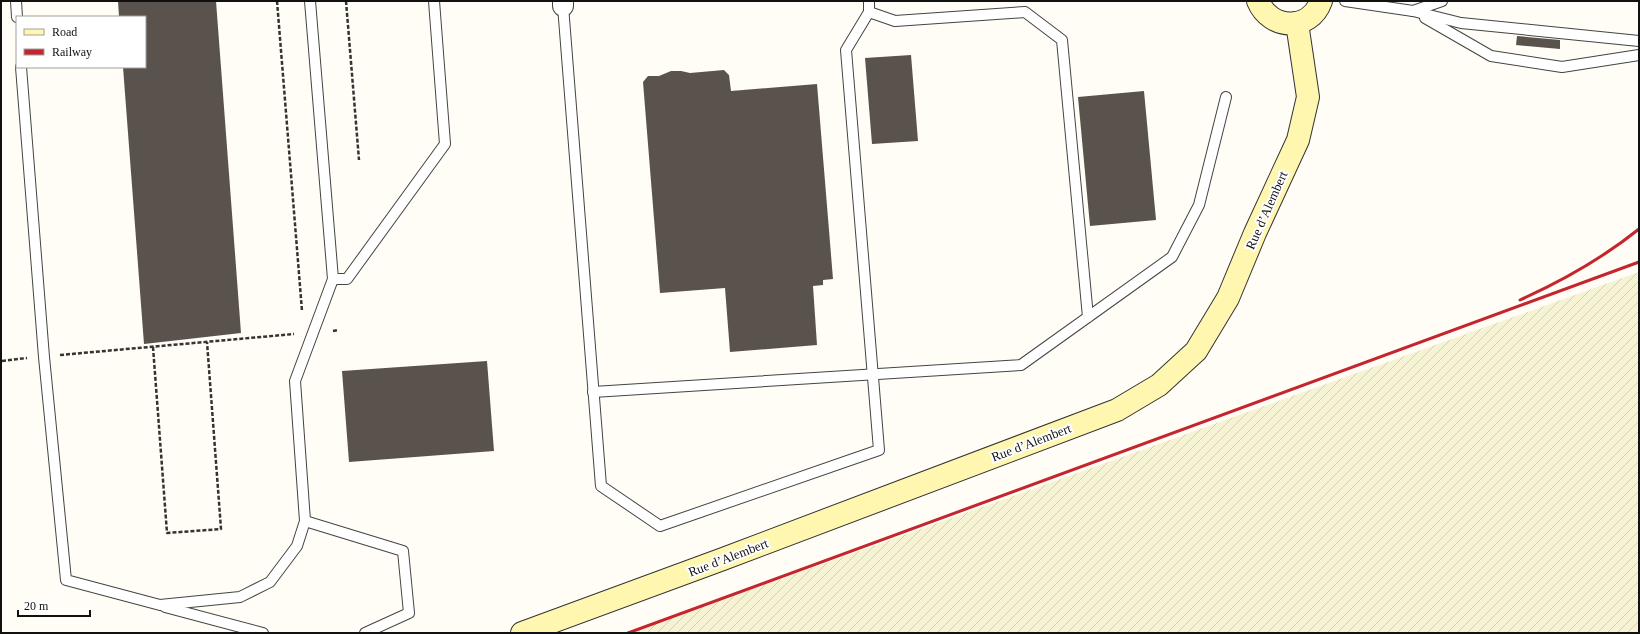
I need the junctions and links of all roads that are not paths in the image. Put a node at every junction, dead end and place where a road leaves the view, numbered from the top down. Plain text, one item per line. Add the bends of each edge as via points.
1 (16, 1) edge
2 (310, 1) edge
3 (434, 1) edge
4 (869, 1) edge
5 (1258, 1) edge
6 (1321, 1) edge
7 (1344, 1) edge
8 (1442, 1) edge
9 (563, 4) edge
10 (1413, 11) junction
11 (869, 12) junction
12 (17, 16) edge
13 (1297, 23) junction
14 (1639, 41) edge
15 (1639, 55) edge
16 (21, 68) edge
17 (1226, 96) dead end
18 (333, 279) junction
19 (1088, 317) junction
20 (873, 375) junction
21 (594, 392) junction
22 (305, 522) junction
23 (160, 605) junction
24 (263, 633) edge
25 (365, 633) edge
26 (522, 633) edge

1 - 12 lane
2 - 18 lane
3 - 18 lane via 445,144 347,279
4 - 11 lane
5 - 13 street via 1260,8 1276,21
6 - 13 street via 1315,12
7 - 10 lane
8 - 10 lane
9 - 21 lane
10 - 14 lane via 1461,23
10 - 15 lane via 1491,56 1562,66
11 - 19 lane via 895,22 1025,12 1062,40
11 - 20 lane via 846,50
13 - 26 street, Rue d’Alembert via 1308,97 1298,140 1228,298 1196,350 1159,385 1117,410
16 - 23 lane via 44,357 66,580
17 - 19 lane via 1199,205 1172,257
18 - 22 lane via 308,333 295,381
19 - 20 lane via 1021,365
20 - 21 lane
20 - 21 lane via 879,450 660,526 601,486
22 - 23 lane via 297,546 270,582 240,597
22 - 25 lane via 402,551 409,613
23 - 24 lane

